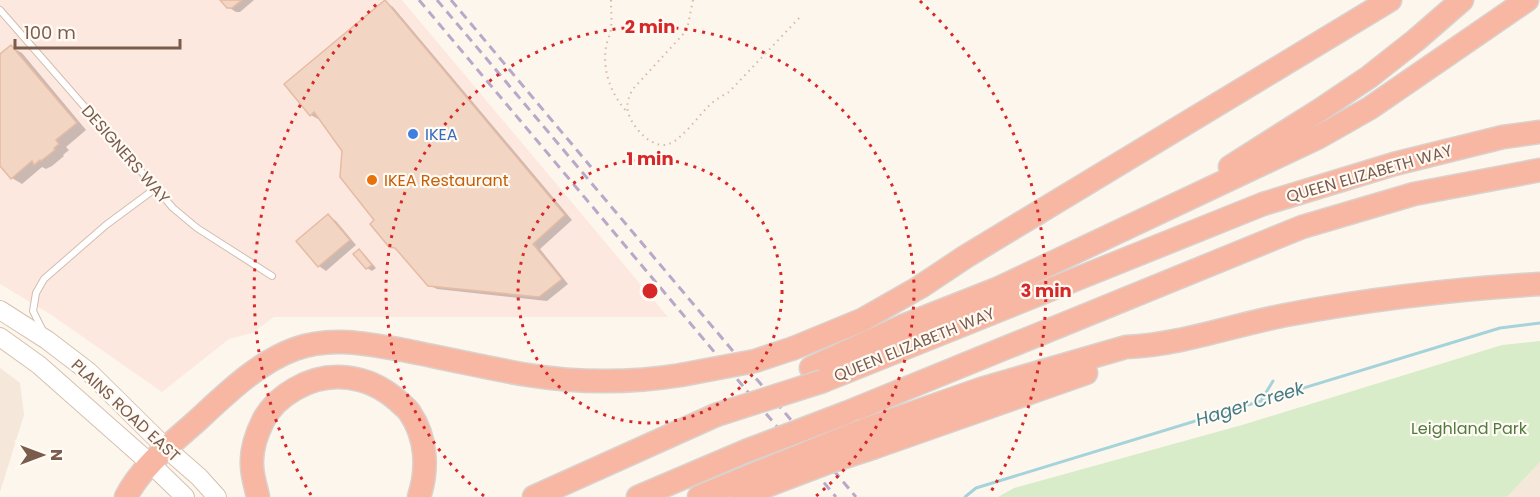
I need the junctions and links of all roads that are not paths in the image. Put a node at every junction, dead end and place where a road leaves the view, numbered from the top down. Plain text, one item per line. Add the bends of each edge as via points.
1 (1371, 0) edge
2 (1390, 0) edge
3 (1462, 0) edge
4 (1527, 0) edge
5 (0, 10) edge
6 (1329, 35) junction
7 (1540, 132) edge
8 (1540, 170) edge
9 (1217, 184) junction
10 (156, 188) junction
11 (272, 276) dead end
12 (1540, 284) edge
13 (0, 310) edge
14 (0, 337) edge
15 (47, 340) junction
16 (817, 374) junction
17 (869, 438) junction
18 (159, 456) junction
19 (773, 487) edge
20 (126, 497) edge
21 (185, 497) edge
22 (217, 497) edge
23 (258, 497) edge
24 (419, 497) edge
25 (534, 497) edge
26 (638, 497) edge
27 (699, 497) edge
28 (741, 497) edge

1 - 6 highway
2 - 6 highway
3 - 9 highway via 1368,77 1232,165
4 - 9 highway via 1370,108 1267,163
5 - 10 lane, DESIGNERS WAY
6 - 18 highway, bridge via 920,287 862,320 794,348 719,369 657,379 609,381 562,379 363,343 320,342 294,349 250,375
7 - 16 highway, QUEEN ELIZABETH WAY via 1503,137 1394,164 1263,204
8 - 26 highway, QUEEN ELIZABETH WAY, bridge via 1414,194 1302,227
9 - 16 highway via 997,289 903,326
10 - 11 lane, DESIGNERS WAY via 197,228
10 - 15 lane via 44,279 36,293 33,311
12 - 17 highway via 1433,293 1285,315 1151,346 1130,359 1020,395
13 - 15 main road, PLAINS ROAD EAST
14 - 18 main road, PLAINS ROAD EAST
15 - 18 main road, PLAINS ROAD EAST via 89,372
16 - 25 highway, QUEEN ELIZABETH WAY, bridge
17 - 19 highway, bridge
17 - 19 highway, bridge via 812,478
18 - 20 highway
18 - 21 main road, PLAINS ROAD EAST
18 - 22 main road, PLAINS ROAD EAST via 199,477
19 - 27 highway
19 - 28 highway
23 - 24 highway via 252,465 254,439 267,412 303,384 324,377 374,383 410,412 425,460

